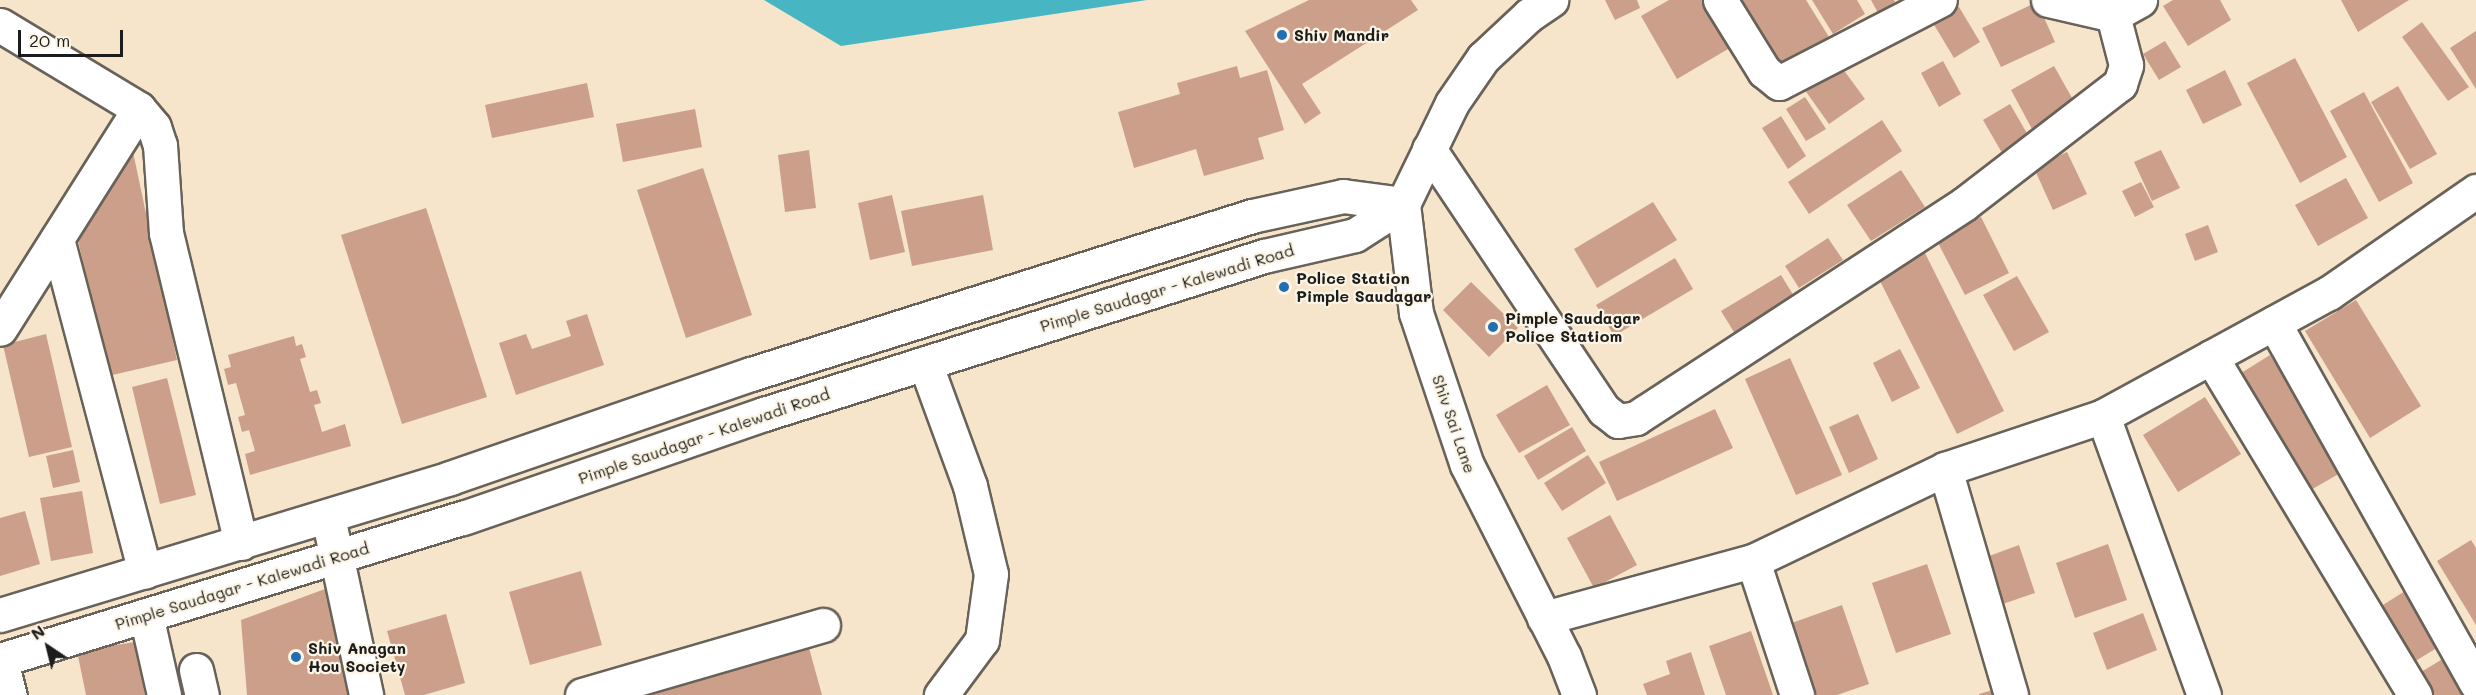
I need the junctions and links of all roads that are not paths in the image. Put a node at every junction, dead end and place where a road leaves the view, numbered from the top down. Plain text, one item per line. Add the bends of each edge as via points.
1 (1551, 0) edge
2 (1720, 0) edge
3 (1940, 0) edge
4 (2048, 0) edge
5 (2126, 8) edge
6 (0, 25) edge
7 (139, 109) junction
8 (1429, 149) junction
9 (2476, 191) edge
10 (1403, 204) junction
11 (57, 239) junction
12 (2274, 323) junction
13 (0, 329) edge
14 (2211, 357) junction
15 (925, 363) junction
16 (2103, 416) junction
17 (614, 422) junction
18 (626, 461) junction
19 (1945, 470) junction
20 (328, 517) junction
21 (241, 543) junction
22 (339, 557) junction
23 (1753, 561) junction
24 (145, 572) junction
25 (0, 615) edge
26 (146, 615) junction
27 (1544, 618) junction
28 (823, 625) dead end
29 (1, 660) edge
30 (2476, 683) edge
31 (10, 695) edge
32 (164, 695) edge
33 (366, 695) edge
34 (582, 695) edge
35 (941, 695) edge
36 (1579, 695) edge
37 (1797, 695) edge
38 (2011, 695) edge
39 (2204, 695) edge
40 (2415, 695) edge

1 - 8 street via 1483,58 1452,103
2 - 3 street via 1764,71 1779,82
4 - 5 street
5 - 8 street via 2126,65 2120,84 1964,204 1636,418 1618,421 1604,410
6 - 7 street
7 - 11 street
7 - 21 street via 154,127 160,145 166,233
8 - 10 street
9 - 12 street via 2329,293
10 - 15 street, Pimple Saudagar - Kalewadi Road via 1355,235 1264,256
10 - 17 street via 1343,196 1252,216 751,374
10 - 27 street, Shiv Sai Lane via 1416,313 1467,465
11 - 13 street
11 - 24 street
12 - 14 street
12 - 30 street
14 - 16 street
14 - 40 street
15 - 18 street, Pimple Saudagar - Kalewadi Road
15 - 35 street via 970,486 991,574 982,640
16 - 19 street
16 - 39 street
17 - 18 street
17 - 20 street
18 - 22 street, Pimple Saudagar - Kalewadi Road
19 - 23 street
19 - 38 street
20 - 21 street
20 - 22 street
21 - 24 street
22 - 26 street, Pimple Saudagar - Kalewadi Road
22 - 33 street
23 - 27 street
23 - 37 street
24 - 25 street
26 - 29 street, Pimple Saudagar - Kalewadi Road
26 - 32 street
27 - 36 street, Shiv Sai Lane
28 - 34 street
29 - 31 street

